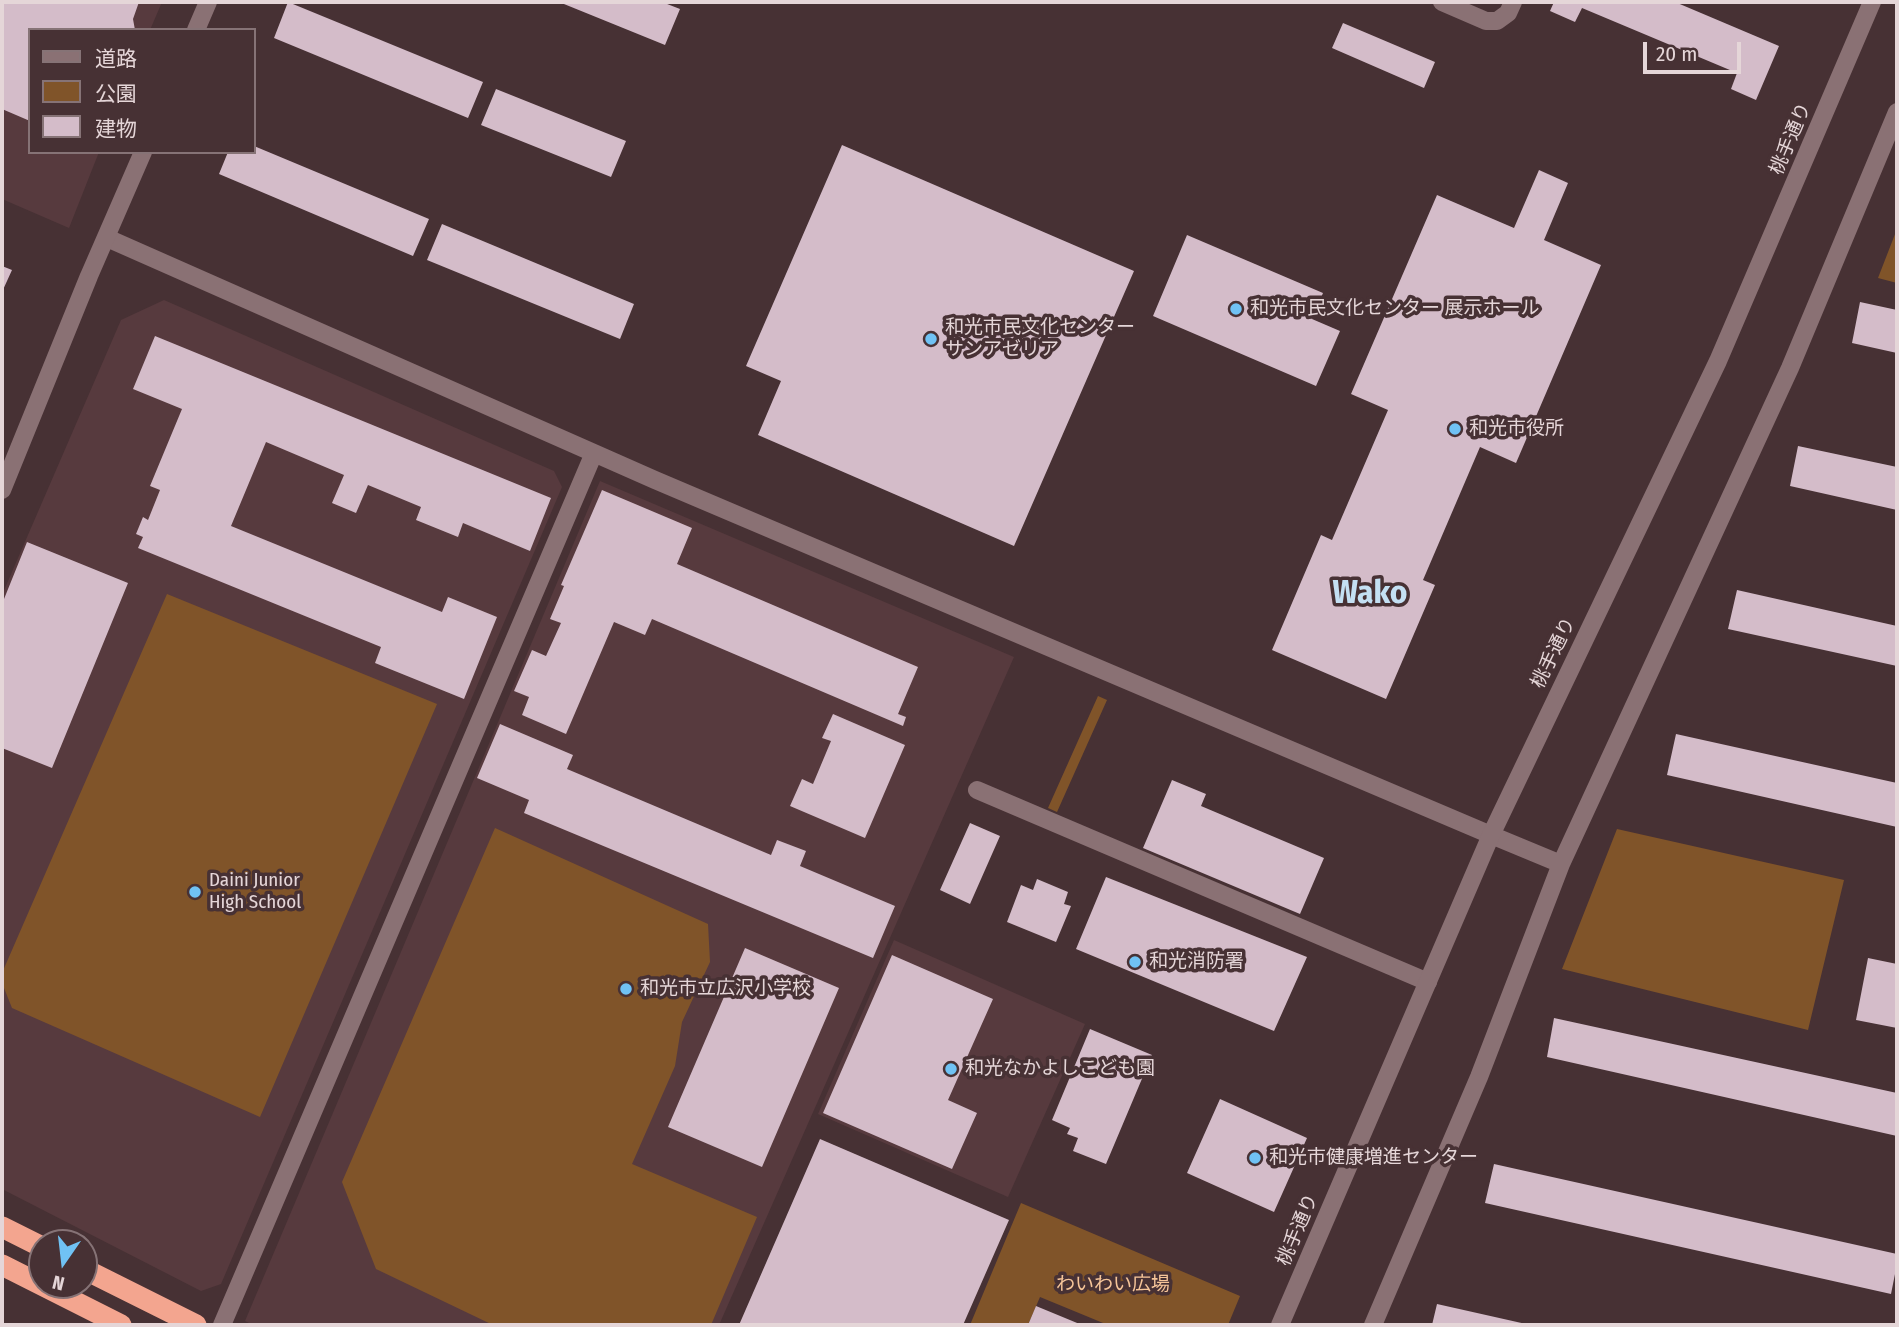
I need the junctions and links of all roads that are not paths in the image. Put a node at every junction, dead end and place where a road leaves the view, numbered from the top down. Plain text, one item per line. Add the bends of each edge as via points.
1 (208, 2) edge
2 (1442, 2) edge
3 (1513, 2) edge
4 (1872, 2) edge
5 (197, 28) edge
6 (1897, 112) edge
7 (143, 154) edge
8 (107, 238) junction
9 (594, 453) junction
10 (2, 490) edge
11 (977, 790) dead end
12 (1492, 835) junction
13 (1561, 864) junction
14 (1428, 982) junction
15 (2, 1227) edge
16 (28, 1240) edge
17 (2, 1265) edge
18 (98, 1276) edge
19 (121, 1325) edge
20 (196, 1325) edge
21 (222, 1325) edge
22 (1280, 1325) edge
23 (1373, 1325) edge

1 - 5 street
2 - 3 street via 1486,21 1497,21
4 - 12 street, 桃手通り via 1718,361
6 - 13 street via 1790,368
7 - 8 street
8 - 9 street
8 - 10 street
9 - 12 street
9 - 21 street
11 - 14 street
12 - 13 street
12 - 14 street, 桃手通り
13 - 23 street via 1479,1077
14 - 22 street, 桃手通り
15 - 16 highway
17 - 19 highway
18 - 20 highway

